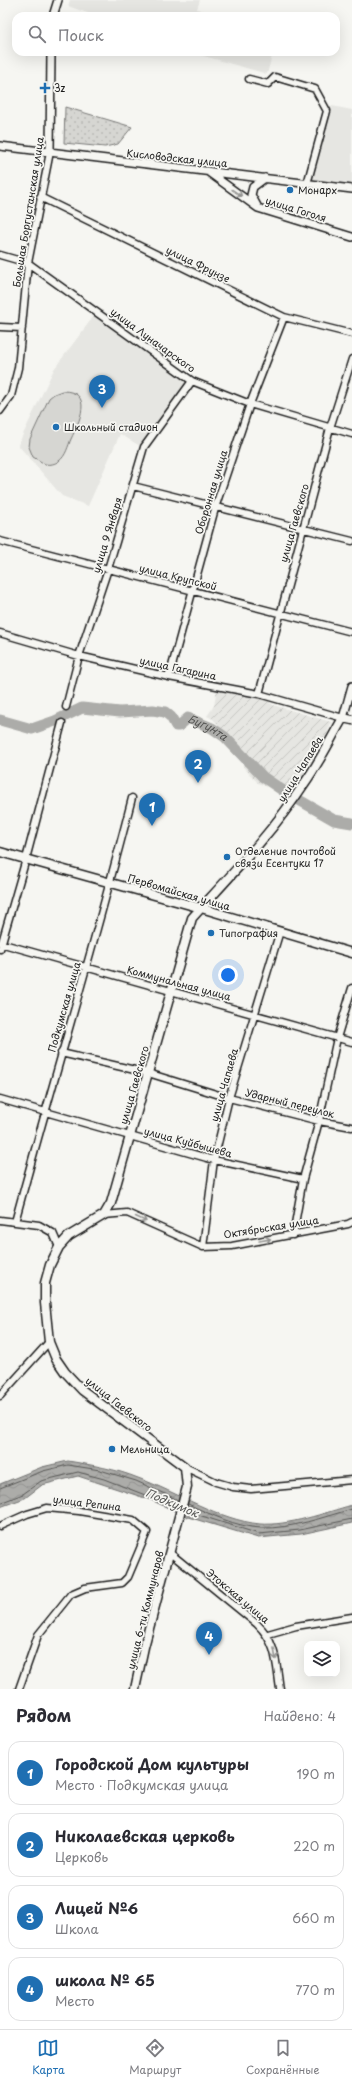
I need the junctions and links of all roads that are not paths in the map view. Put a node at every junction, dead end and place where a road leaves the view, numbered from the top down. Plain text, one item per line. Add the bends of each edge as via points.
1 (58, 0) edge
2 (54, 12) edge
3 (51, 56) edge
4 (249, 79) dead end
5 (0, 146) edge
6 (50, 152) junction
7 (205, 170) junction
8 (265, 178) junction
9 (307, 184) junction
10 (352, 189) edge
11 (40, 197) junction
12 (258, 208) junction
13 (352, 237) edge
14 (0, 255) edge
15 (28, 263) junction
16 (284, 317) junction
17 (0, 326) edge
18 (22, 328) junction
19 (352, 334) edge
20 (352, 359) edge
21 (192, 381) junction
22 (250, 404) junction
23 (0, 412) edge
24 (330, 428) junction
25 (352, 434) edge
26 (133, 486) junction
27 (216, 505) junction
28 (303, 528) junction
29 (0, 541) edge
30 (352, 541) edge
31 (108, 569) junction
32 (193, 591) junction
33 (279, 613) junction
34 (352, 632) edge
35 (0, 633) edge
36 (78, 656) junction
37 (169, 677) junction
38 (352, 686) edge
39 (259, 694) junction
40 (66, 707) dead end
41 (343, 718) junction
42 (352, 720) edge
43 (62, 723) dead end
44 (132, 798) dead end
45 (0, 852) edge
46 (26, 859) junction
47 (110, 882) junction
48 (201, 908) junction
49 (280, 931) junction
50 (0, 945) edge
51 (352, 953) edge
52 (86, 967) junction
53 (352, 988) edge
54 (170, 991) junction
55 (255, 1014) junction
56 (337, 1038) junction
57 (352, 1042) edge
58 (61, 1053) junction
59 (148, 1073) junction
60 (230, 1098) junction
61 (0, 1099) edge
62 (44, 1112) junction
63 (319, 1121) junction
64 (352, 1127) edge
65 (130, 1137) junction
66 (214, 1160) junction
67 (303, 1179) junction
68 (104, 1215) junction
69 (0, 1220) edge
70 (15, 1222) junction
71 (352, 1222) edge
72 (293, 1235) junction
73 (59, 1247) junction
74 (203, 1247) junction
75 (49, 1342) junction
76 (0, 1396) edge
77 (185, 1467) junction
78 (352, 1480) edge
79 (0, 1526) edge
80 (170, 1553) junction
81 (352, 1617) edge
82 (268, 1634) junction
83 (19, 1689) edge
84 (136, 1689) edge
85 (280, 1689) edge

1 - 2 street
3 - 6 street, Большая Боргустанская улица
4 - 9 street via 268,84 275,77 315,89 327,110
5 - 6 street, Кисловодская улица
6 - 7 street, Кисловодская улица via 161,167
6 - 11 street, Большая Боргустанская улица
7 - 8 street, Кисловодская улица
7 -> 12 street, улица Гоголя
8 - 9 street, Кисловодская улица
8 - 12 street, улица Гоголя via 253,187 251,195
9 - 10 street, Кисловодская улица
11 - 15 street, Большая Боргустанская улица
11 - 16 street, улица Фрунзе
12 - 13 street, улица Гоголя
14 - 15 street, улица Луначарского
15 - 18 street, Большая Боргустанская улица
15 - 21 street, улица Луначарского
16 - 19 street, улица Фрунзе
16 - 22 street, Оборонная улица
17 - 18 street
18 - 23 street, Большая Боргустанская улица via 18,368 11,396
20 - 24 street, улица Гаевского
21 - 22 street, улица Луначарского
21 - 26 street, улица 9 Января via 144,447
22 - 24 street, улица Луначарского
22 - 27 street, Оборонная улица
24 - 25 street, улица Луначарского
24 - 28 street, улица Гаевского
26 - 27 street
26 - 31 street, улица 9 Января
27 - 28 street
27 - 32 street, Оборонная улица
28 - 30 street
28 - 33 street, улица Гаевского
29 - 31 street, улица Крупской
31 - 32 street, улица Крупской
31 - 36 street, улица 9 Января
32 - 33 street, улица Крупской
32 - 37 street, Оборонная улица
33 - 34 street, улица Крупской
33 - 39 street, улица Гаевского
35 - 36 street, улица Гагарина
36 - 37 street, улица Гагарина
36 - 40 street, улица 9 Января
37 - 39 street, улица Гагарина
38 - 41 street, улица Чапаева
39 - 41 street, улица Гагарина
41 - 42 main road, улица Гагарина
41 - 48 main road, улица Чапаева via 305,784 287,809 223,886
43 - 46 street
44 - 47 street, Подкумская улица
45 - 46 main road, Первомайская улица
46 - 47 main road, Первомайская улица
46 - 50 street
47 - 48 main road, Первомайская улица
47 - 52 street, Подкумская улица
48 - 49 main road, Первомайская улица
48 - 54 main road, улица Гаевского via 188,926
49 - 51 main road, Первомайская улица
49 - 55 street, улица Чапаева
50 - 52 street, Коммунальная улица
52 - 54 street, Коммунальная улица
52 - 58 street, Подкумская улица
53 - 56 street
54 - 55 street, Коммунальная улица
54 - 59 main road, улица Гаевского
55 - 56 street, Коммунальная улица
55 - 60 street, улица Чапаева
56 - 57 street, Коммунальная улица
56 - 63 street
58 - 59 street, Ударный переулок
58 - 62 street, Подкумская улица
59 - 60 street, Ударный переулок
59 - 65 main road, улица Гаевского
60 - 63 street, Ударный переулок
60 - 66 street, улица Чапаева
61 - 62 street, улица Куйбышева
62 - 65 street, улица Куйбышева
62 - 70 street, Подкумская улица
63 - 64 street, Ударный переулок
63 - 67 street
65 - 66 street, улица Куйбышева
65 - 68 main road, улица Гаевского via 111,1203
66 - 67 street, улица Куйбышева
66 - 74 street, улица Чапаева
67 - 72 street
68 - 73 main road, улица Гаевского via 68,1236
68 -> 74 street, Октябрьская улица via 127,1213
69 - 70 street
70 - 73 street via 39,1225 54,1234
71 - 72 street, Октябрьская улица
74 -> 72 street, Октябрьская улица via 232,1246
73 - 75 main road, улица Гаевского via 50,1265 46,1283 46,1323
75 - 76 street
75 - 77 main road, улица Гаевского via 56,1359 82,1390
77 - 78 street, улица Гаевского via 233,1487 273,1487
77 - 80 main road, улица 6-ти Коммунаров via 187,1487
79 - 83 street, улица Репина via 47,1508 133,1520 147,1532 128,1577 122,1583 78,1591 71,1594 58,1608 38,1635
80 - 82 street, Этокская улица
80 - 84 main road, улица 6-ти Коммунаров via 144,1647
81 - 82 street via 296,1626
82 -> 85 street, Этокская улица via 274,1648

